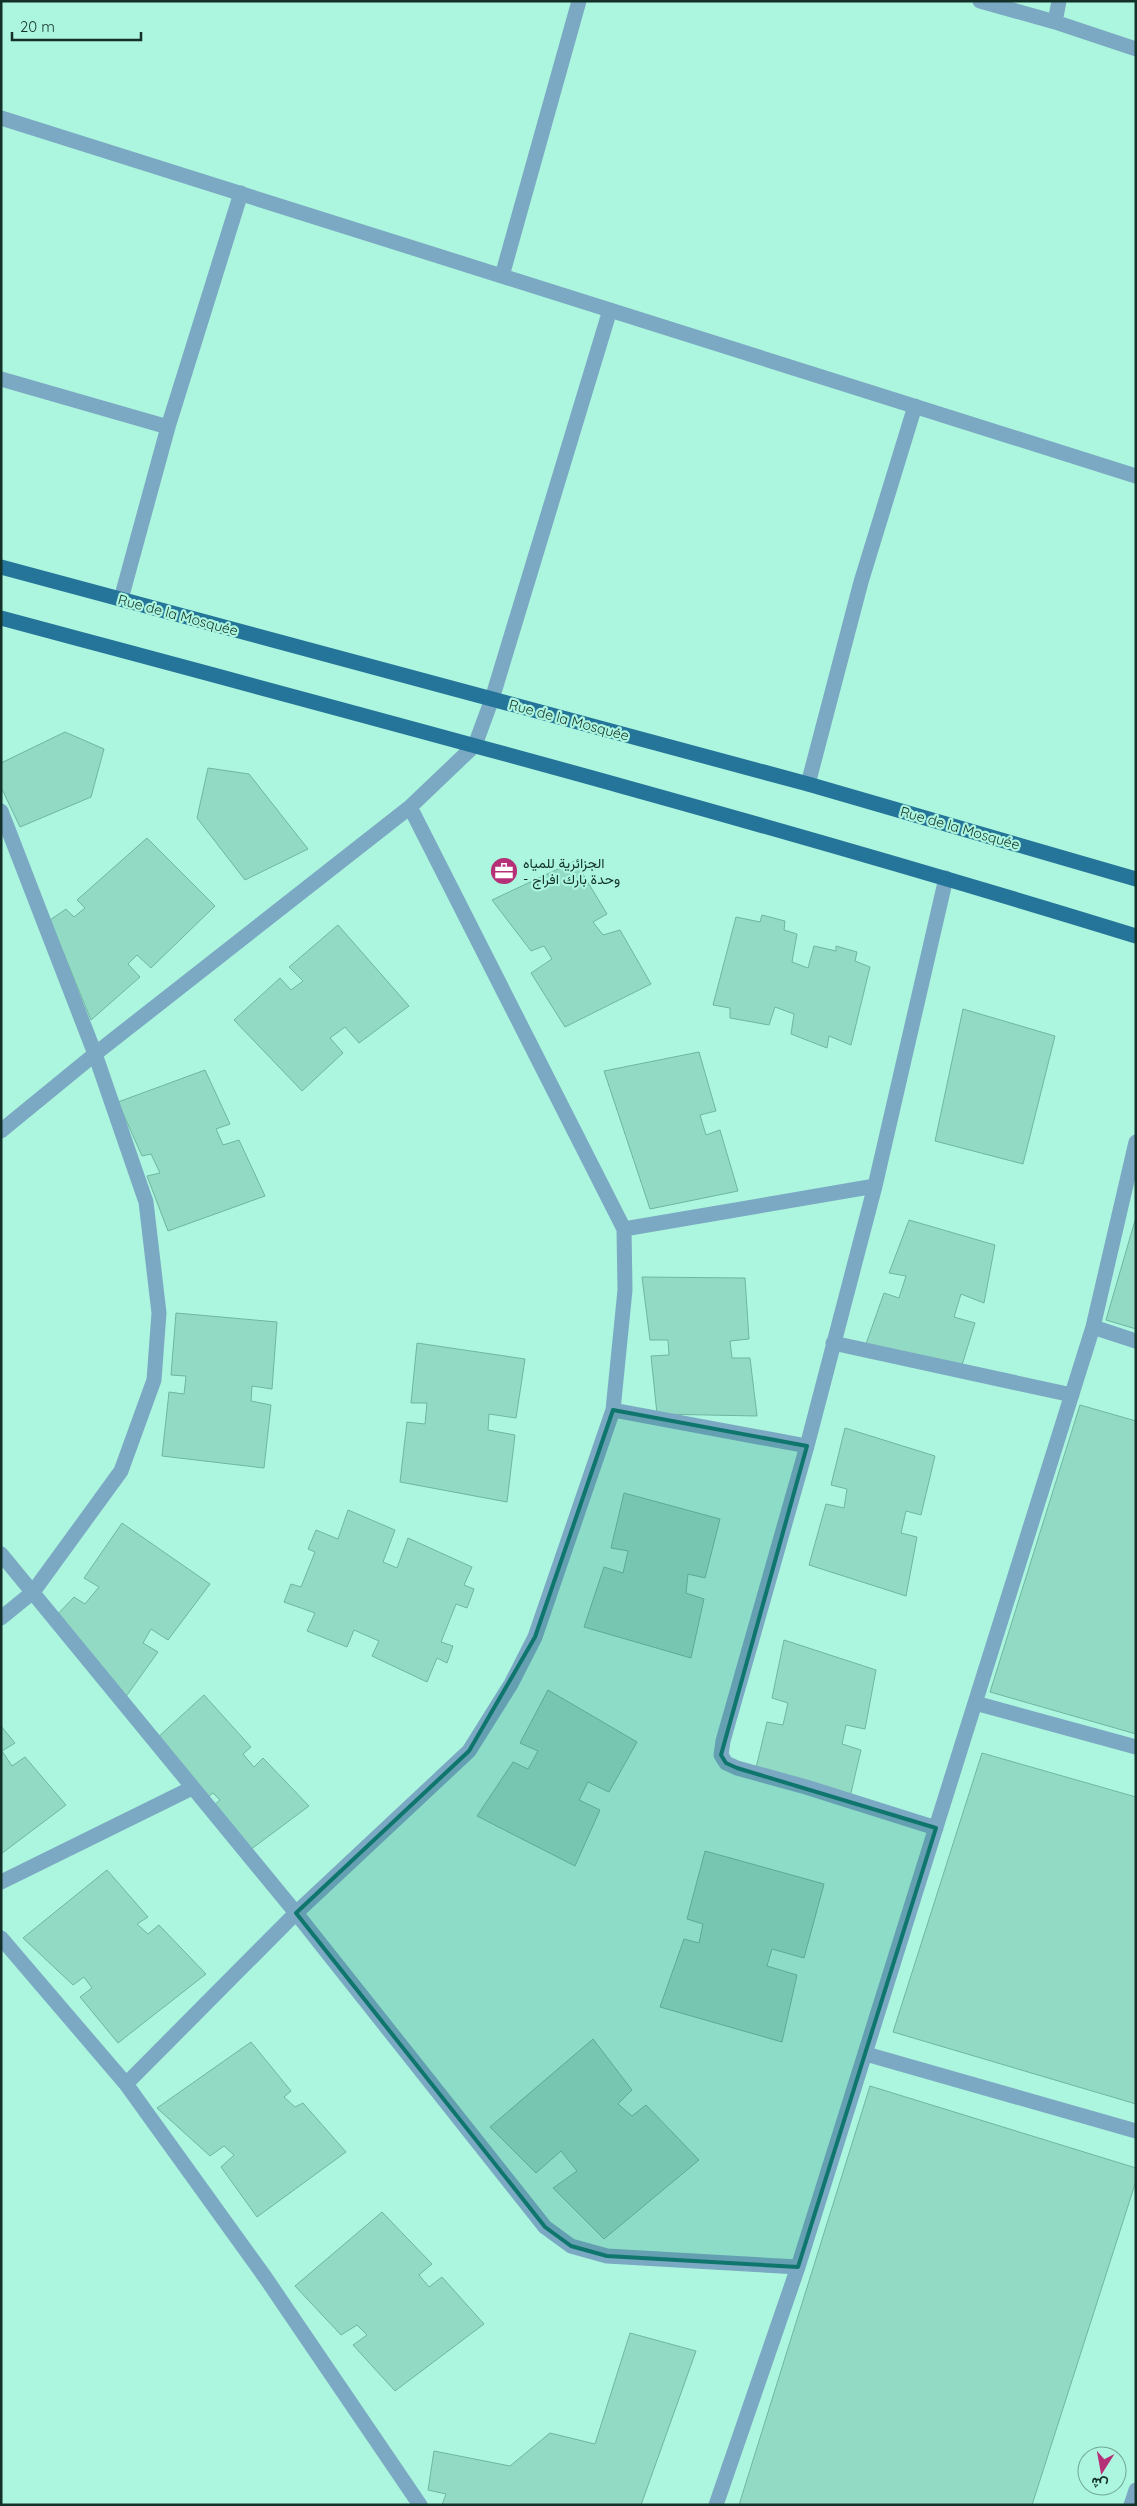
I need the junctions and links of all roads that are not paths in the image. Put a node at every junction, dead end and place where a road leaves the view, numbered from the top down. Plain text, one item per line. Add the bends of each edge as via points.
1 (580, 1) edge
2 (980, 1) edge
3 (1059, 1) edge
4 (1055, 22) junction
5 (1136, 49) edge
6 (1, 118) edge
7 (241, 193) junction
8 (502, 276) junction
9 (610, 310) junction
10 (1, 379) edge
11 (915, 406) junction
12 (168, 427) junction
13 (1136, 476) edge
14 (1, 567) edge
15 (121, 599) junction
16 (1, 618) edge
17 (492, 699) junction
18 (475, 745) junction
19 (808, 784) junction
20 (410, 807) junction
21 (1, 811) edge
22 (946, 878) junction
23 (1136, 879) edge
24 (1136, 936) edge
25 (95, 1054) junction
26 (1, 1131) edge
27 (1136, 1142) edge
28 (875, 1186) junction
29 (624, 1229) junction
30 (1093, 1327) junction
31 (1136, 1341) edge
32 (833, 1343) junction
33 (1072, 1395) junction
34 (613, 1410) junction
35 (808, 1446) junction
36 (1, 1554) edge
37 (33, 1592) junction
38 (1, 1618) edge
39 (976, 1703) junction
40 (1136, 1747) edge
41 (192, 1788) junction
42 (936, 1828) junction
43 (1, 1882) edge
44 (296, 1913) junction
45 (1, 1938) edge
46 (866, 2054) junction
47 (126, 2084) junction
48 (1136, 2131) edge
49 (798, 2267) junction
50 (1136, 2490) edge
51 (420, 2505) edge
52 (716, 2505) edge
53 (1131, 2505) edge

1 - 8 street
2 - 4 street
3 - 4 street
4 - 5 street
6 - 7 street
7 - 8 street
7 - 12 street
8 - 9 street
9 - 11 street
9 - 17 street
10 - 12 street
11 - 13 street
11 - 19 street via 861,582
12 - 15 street
14 - 15 main road, Rue de la Mosquée
15 - 17 main road, Rue de la Mosquée
16 - 18 main road
17 - 18 street
17 - 19 main road, Rue de la Mosquée
18 - 20 street
18 - 22 main road
19 - 23 main road, Rue de la Mosquée
20 - 25 street
20 - 29 street
21 - 25 street
22 - 24 main road
22 - 28 street
25 - 26 street
25 - 37 street via 146,1202 159,1313 154,1380 121,1471
27 - 30 street
28 - 29 street
28 - 32 street
29 - 34 street via 625,1290
30 - 31 street
30 - 33 street
32 - 33 street
32 - 35 street
33 - 39 street
34 - 35 street
34 - 44 street via 534,1637 511,1684 469,1751
35 - 42 street via 721,1755 726,1763 737,1768
36 - 37 street
37 - 38 street
37 - 41 street
39 - 40 street
39 - 42 street
41 - 43 street
41 - 44 street
42 - 46 street
44 - 47 street
44 - 49 street via 545,2227 571,2246 607,2256
45 - 47 street
46 - 48 street
46 - 49 street
47 - 51 street via 282,2301
49 - 52 street
50 - 53 street

